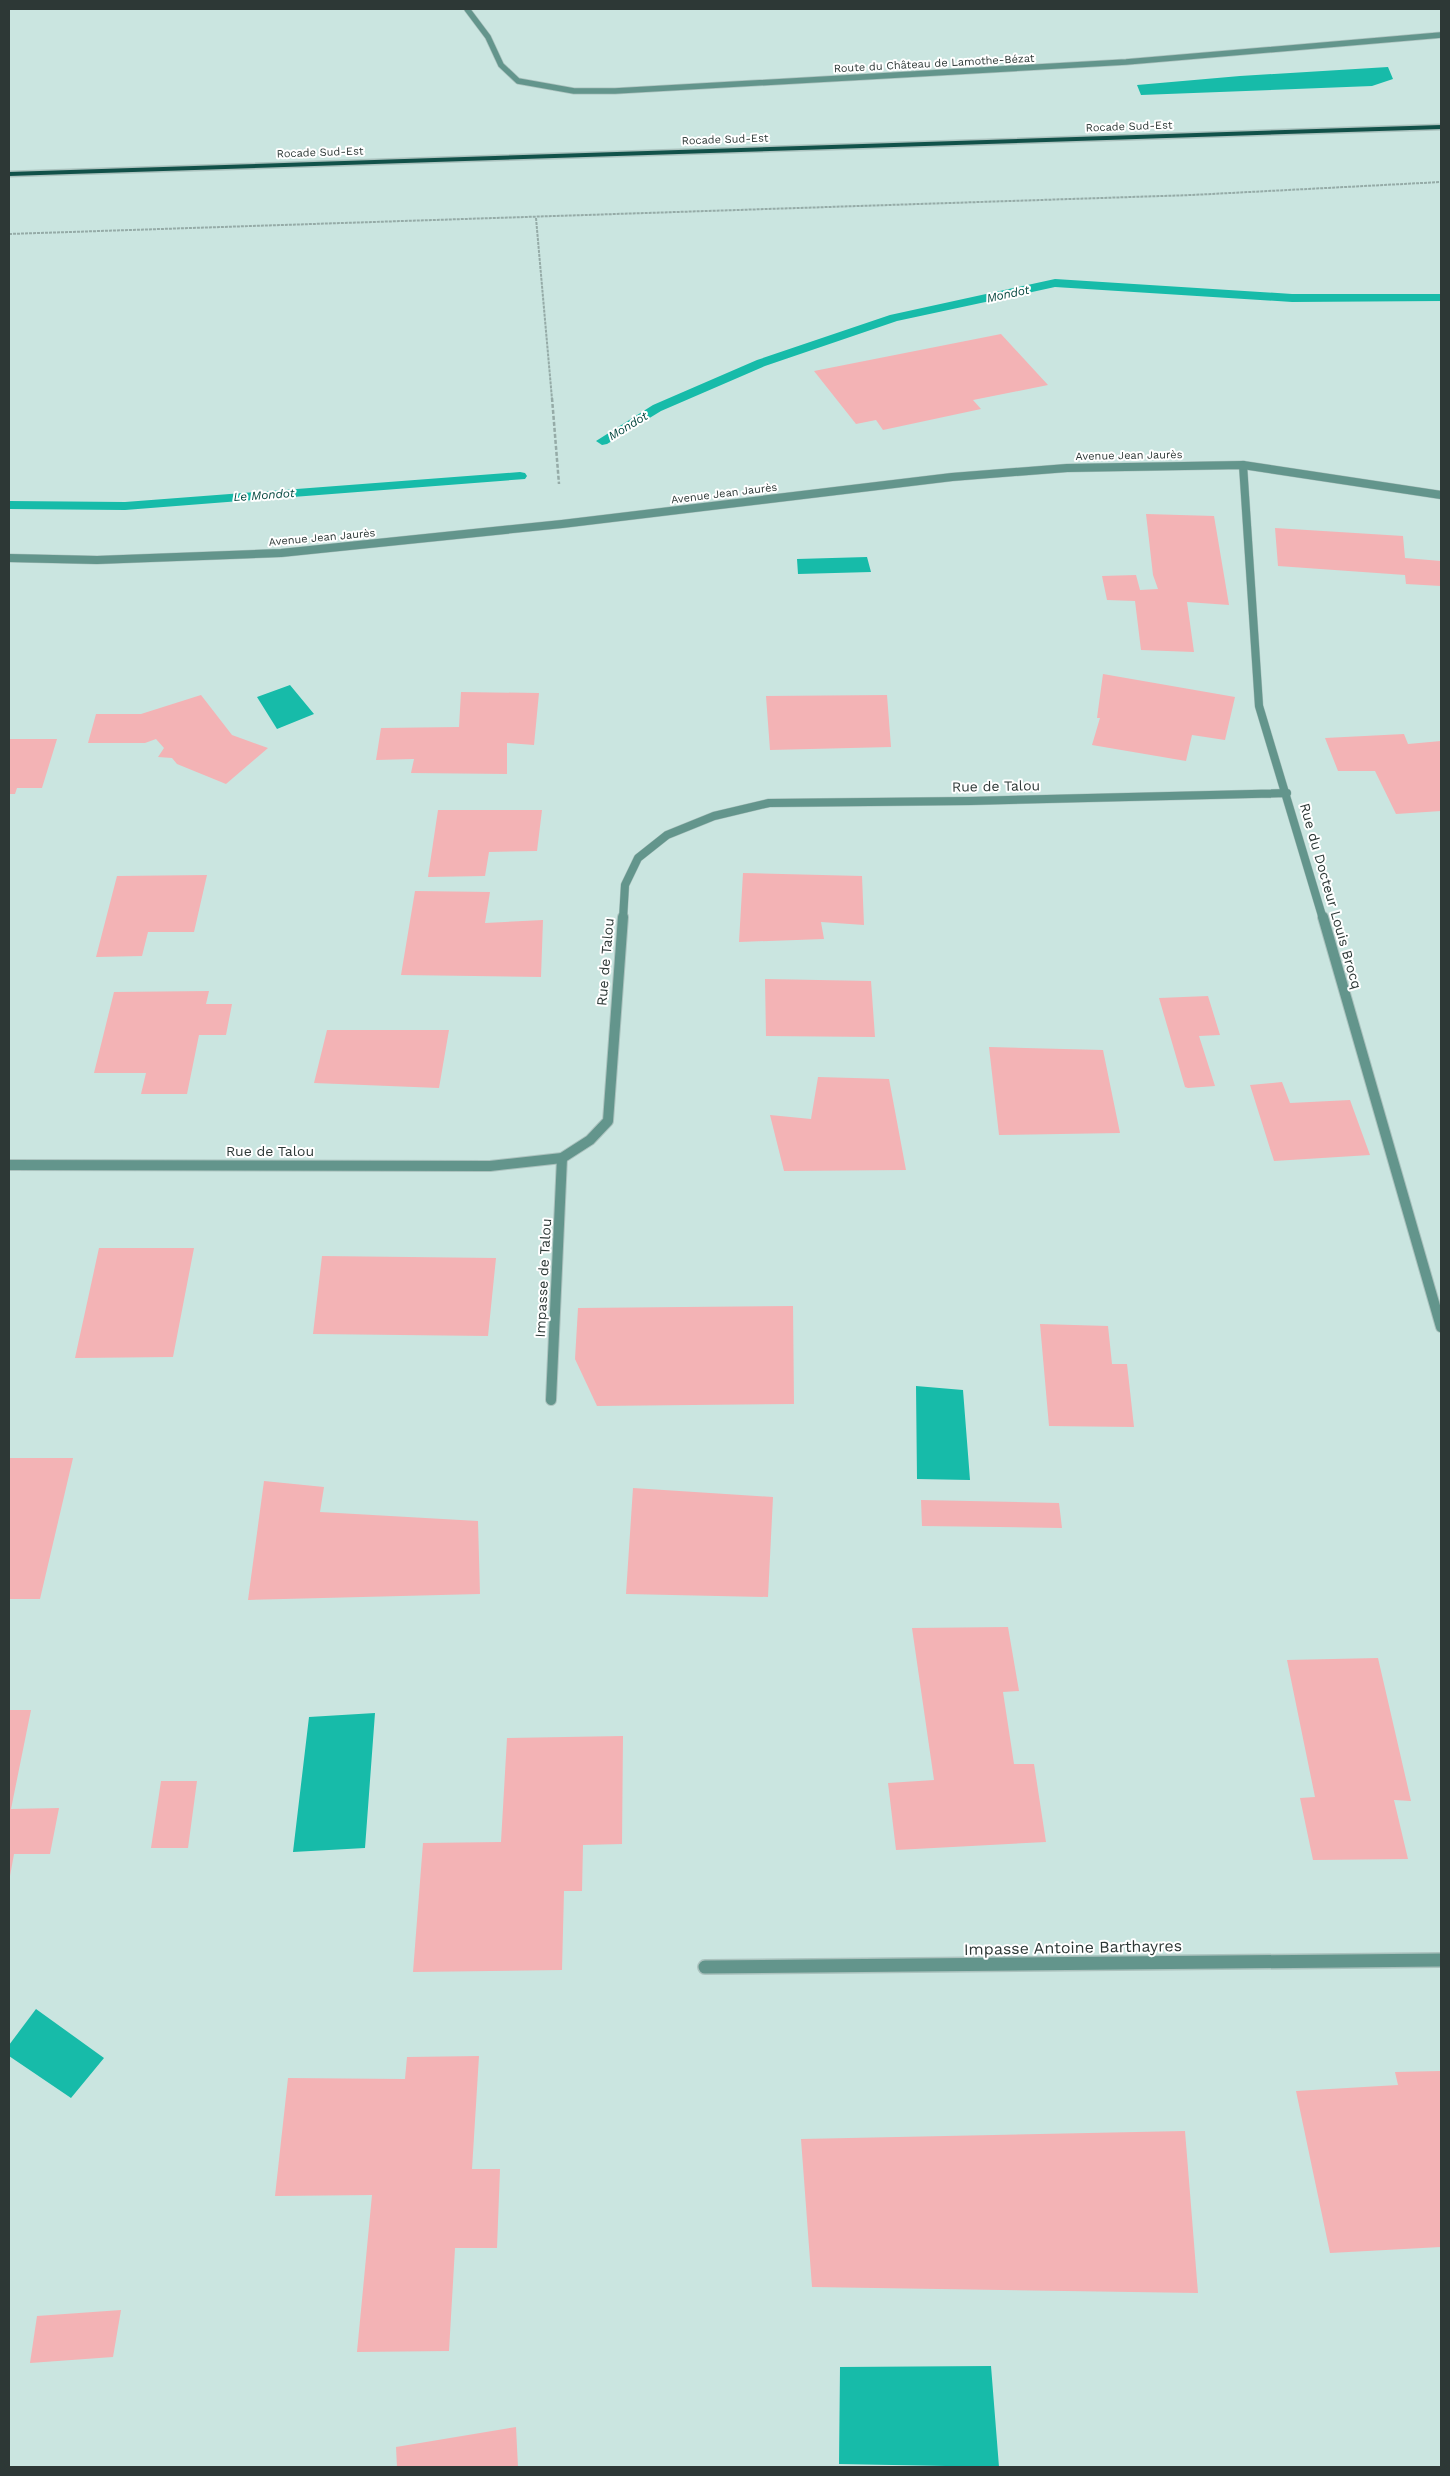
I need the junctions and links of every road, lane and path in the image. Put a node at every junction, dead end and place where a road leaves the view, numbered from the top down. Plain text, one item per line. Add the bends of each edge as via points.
1 (467, 9) edge
2 (1441, 35) edge
3 (1441, 127) edge
4 (9, 174) edge
5 (1441, 182) edge
6 (536, 218) junction
7 (9, 234) edge
8 (1243, 465) junction
9 (1441, 495) edge
10 (562, 524) junction
11 (9, 558) edge
12 (1287, 793) junction
13 (562, 1158) junction
14 (9, 1165) edge
15 (1441, 1327) edge
16 (550, 1400) dead end
17 (1441, 1960) edge
18 (705, 1967) dead end

1 - 2 street, Route du Château de Lamothe-Bézat via 488,37 501,65 518,81 574,91 615,92 1126,62
3 - 4 main road, Rocade Sud-Est
5 - 6 path via 1192,195
6 - 7 path via 386,220
6 - 10 path
8 - 9 street, Avenue Jean Jaurès
8 - 10 street, Avenue Jean Jaurès via 1067,468 952,477
8 - 12 street, Rue du Docteur Louis Brocq via 1259,706
10 - 11 street, Avenue Jean Jaurès via 281,553 96,560
12 - 13 street, Rue de Talou via 769,803 714,816 667,834 638,858 626,886 608,1121 590,1140
12 - 15 street, Rue du Docteur Louis Brocq
13 - 14 street, Rue de Talou via 490,1166
13 - 16 street, Impasse de Talou
17 - 18 street, Impasse Antoine Barthayres

